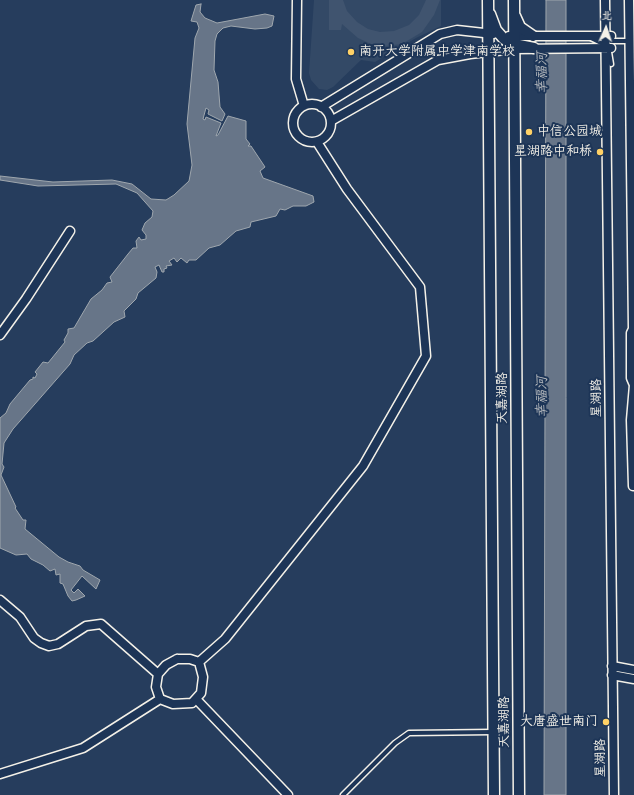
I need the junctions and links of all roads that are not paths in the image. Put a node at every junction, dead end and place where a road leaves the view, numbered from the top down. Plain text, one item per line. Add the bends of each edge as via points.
1 (297, 0) edge
2 (605, 0) edge
3 (611, 0) edge
4 (629, 0) edge
5 (488, 2) edge
6 (514, 5) edge
7 (488, 34) junction
8 (499, 35) junction
9 (533, 36) junction
10 (514, 43) junction
11 (608, 43) junction
12 (631, 46) edge
13 (534, 48) joint
14 (577, 48) junction
15 (488, 52) junction
16 (608, 63) junction
17 (632, 98) edge
18 (304, 106) junction
19 (321, 107) junction
20 (331, 121) junction
21 (317, 142) junction
22 (70, 231) dead end
23 (0, 335) edge
24 (633, 486) dead end
25 (0, 600) edge
26 (199, 662) junction
27 (614, 666) junction
28 (634, 670) edge
29 (158, 674) junction
30 (614, 676) junction
31 (634, 680) edge
32 (160, 699) junction
33 (196, 699) junction
34 (493, 732) junction
35 (0, 774) edge
36 (288, 795) edge
37 (343, 795) edge
38 (494, 795) edge
39 (519, 795) edge
40 (614, 795) edge
41 (617, 795) edge

1 - 18 street via 296,79
2 - 11 street, 星湖路
3 - 11 street, 星湖路
4 - 12 street
5 - 7 street, 天嘉湖路
5 - 8 street via 491,18
6 - 9 street via 520,26
6 - 10 street, 天嘉湖路
7 - 8 street
7 - 15 street, 天嘉湖路
7 - 19 street via 457,30 440,34
8 - 10 street
9 - 10 street
9 - 11 street via 577,36
10 - 13 street
10 - 15 street
10 - 39 street, 天嘉湖路
11 - 12 lane
11 - 14 street
11 - 16 street, 星湖路
12 - 17 street
13 - 14 street
14 - 16 lane via 600,52
15 - 20 street via 438,60
15 - 34 street, 天嘉湖路
16 - 27 street, 星湖路
17 - 24 street
18 - 19 street via 309,104
18 - 21 street via 295,115 293,127 299,138
19 - 20 street
20 - 21 street via 326,136
21 - 26 street via 347,189 420,287 426,356 363,466 225,639
22 - 23 street
25 - 29 street via 20,617 34,638 41,643 49,646 58,644 86,626 101,624
26 - 29 street via 177,659 166,665
26 - 33 street via 203,677 201,693
27 - 28 street
27 - 30 street, 星湖路
29 - 32 street via 156,687
30 - 31 street
30 - 40 street, 星湖路
30 - 41 street, 星湖路
32 - 33 street via 172,704 192,703
32 - 35 street via 83,748
33 - 36 street
34 - 37 lane via 409,733 394,743
34 - 38 street, 天嘉湖路

